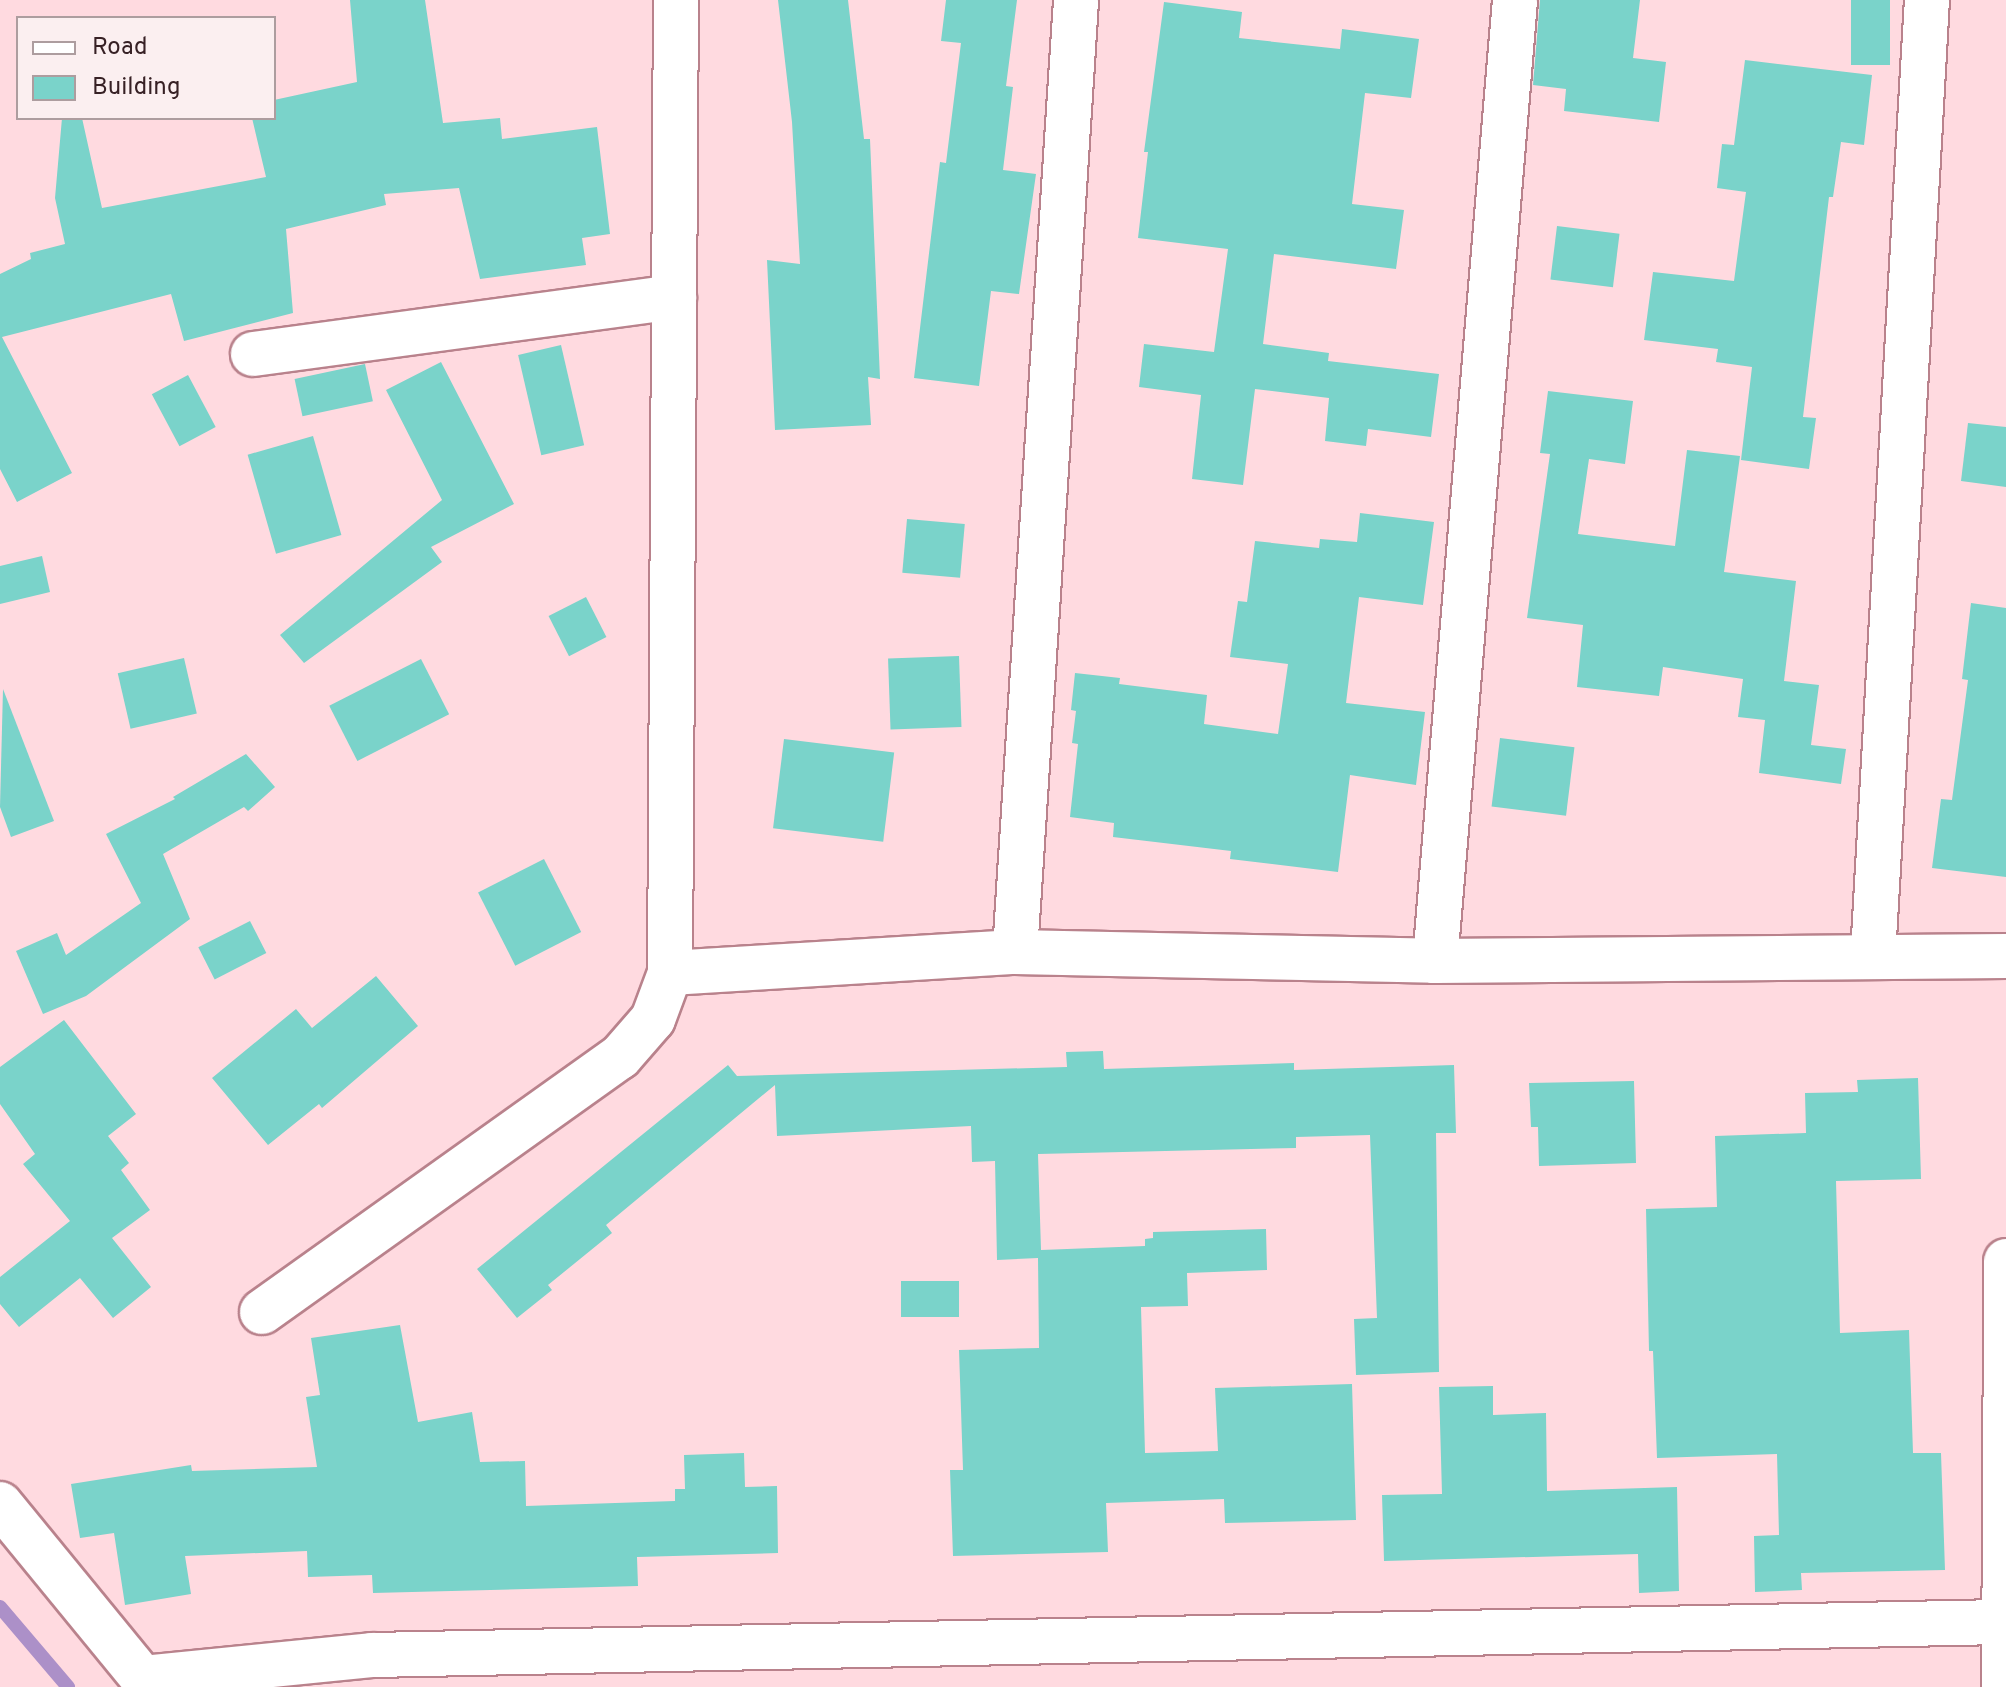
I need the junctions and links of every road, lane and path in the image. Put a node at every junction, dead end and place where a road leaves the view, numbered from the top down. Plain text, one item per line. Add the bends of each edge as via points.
1 (676, 0) edge
2 (1076, 0) edge
3 (1515, 0) edge
4 (1927, 0) edge
5 (674, 297) junction
6 (253, 354) dead end
7 (1015, 952) junction
8 (1873, 956) junction
9 (2006, 956) edge
10 (1435, 961) junction
11 (670, 973) junction
12 (2006, 1261) edge
13 (262, 1312) dead end
14 (0, 1504) edge
15 (2003, 1622) junction
16 (147, 1682) edge
17 (2004, 1687) edge

1 - 5 street
2 - 7 street
3 - 10 street
4 - 8 street
5 - 6 street
5 - 11 street
7 - 10 street
7 - 11 street
8 - 9 street
8 - 10 street
11 - 13 street via 653,1019 620,1057
12 - 15 street
14 - 16 street
15 - 16 street via 372,1655
15 - 17 street

